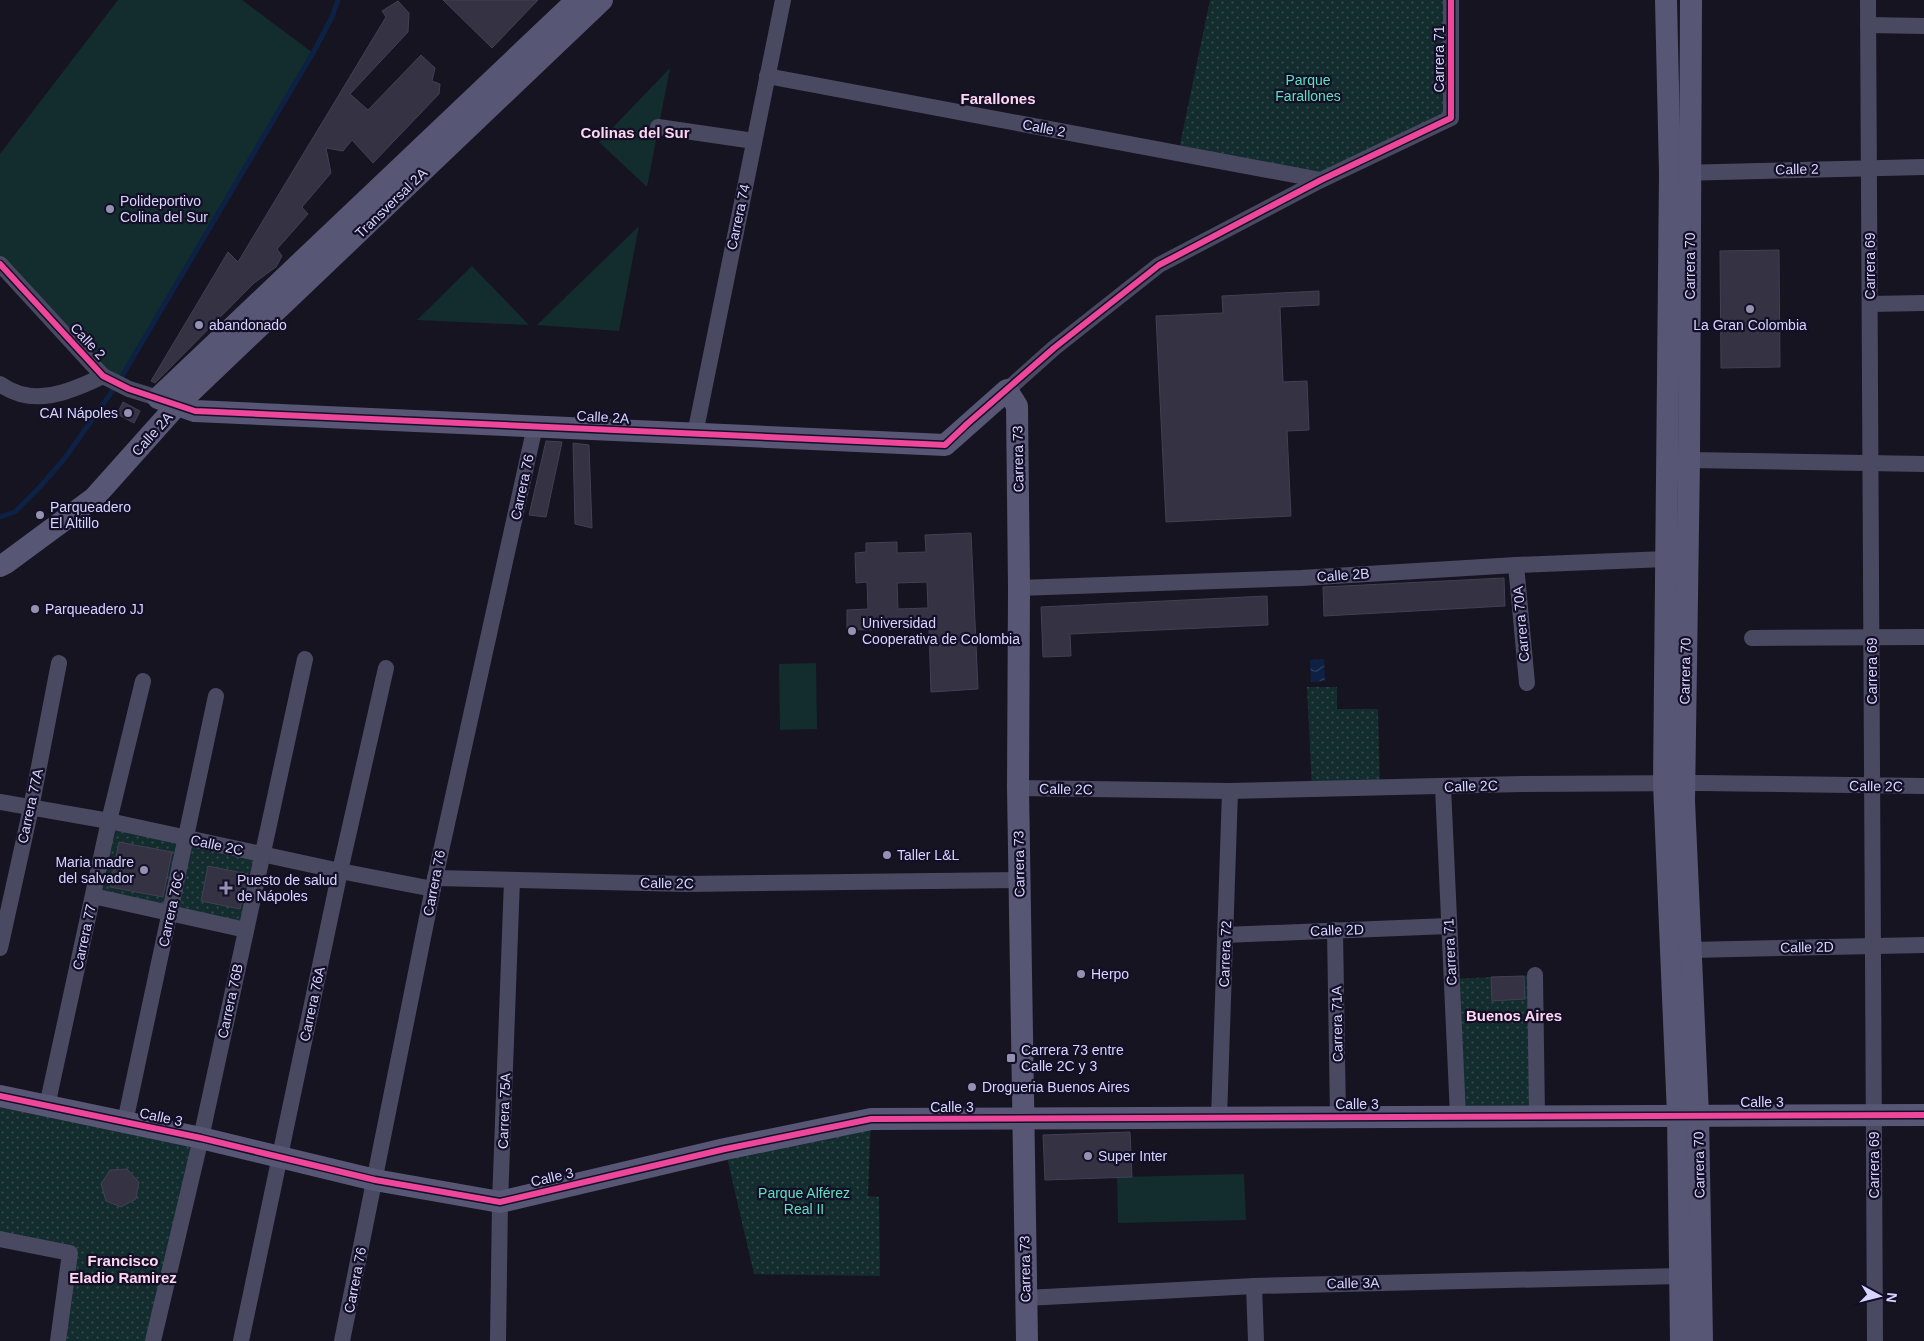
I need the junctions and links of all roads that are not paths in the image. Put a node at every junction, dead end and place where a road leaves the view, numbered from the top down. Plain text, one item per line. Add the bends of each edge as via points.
1 (577, 0) edge
2 (602, 0) edge
3 (782, 0) edge
4 (1451, 0) edge
5 (1666, 0) edge
6 (1691, 0) edge
7 (1868, 0) edge
8 (1868, 25) junction
9 (1924, 26) edge
10 (767, 76) junction
11 (658, 127) dead end
12 (754, 141) junction
13 (1924, 167) edge
14 (1869, 168) junction
15 (1680, 173) junction
16 (1321, 180) junction
17 (0, 264) edge
18 (1924, 303) edge
19 (1870, 304) junction
20 (103, 376) junction
21 (0, 384) edge
22 (1007, 390) junction
23 (168, 401) junction
24 (535, 426) junction
25 (694, 434) junction
26 (1689, 460) junction
27 (1871, 463) junction
28 (1924, 464) edge
29 (1666, 559) junction
30 (1516, 564) junction
31 (0, 566) edge
32 (1019, 588) junction
33 (1924, 637) edge
34 (1752, 638) dead end
35 (1872, 638) junction
36 (305, 660) dead end
37 (59, 663) dead end
38 (386, 668) dead end
39 (143, 681) dead end
40 (1527, 683) dead end
41 (216, 696) dead end
42 (1674, 784) junction
43 (1872, 786) junction
44 (1924, 786) edge
45 (1443, 787) junction
46 (1018, 788) junction
47 (1230, 791) junction
48 (0, 802) edge
49 (31, 808) junction
50 (109, 821) junction
51 (186, 838) junction
52 (262, 855) junction
53 (340, 871) junction
54 (512, 880) junction
55 (1019, 880) junction
56 (434, 883) junction
57 (93, 896) junction
58 (170, 913) junction
59 (1448, 926) junction
60 (246, 930) junction
61 (1335, 930) junction
62 (1225, 936) junction
63 (1924, 945) edge
64 (1873, 946) junction
65 (0, 948) edge
66 (1690, 950) junction
67 (1535, 976) dead end
68 (0, 1096) edge
69 (47, 1106) junction
70 (1874, 1114) junction
71 (1688, 1115) junction
72 (1924, 1115) edge
73 (1458, 1116) junction
74 (1537, 1116) junction
75 (1338, 1117) junction
76 (1219, 1118) junction
77 (1023, 1119) junction
78 (125, 1122) junction
79 (201, 1138) junction
80 (280, 1157) junction
81 (375, 1180) junction
82 (500, 1202) junction
83 (0, 1239) edge
84 (1680, 1276) junction
85 (1254, 1286) junction
86 (1026, 1298) junction
87 (58, 1341) edge
88 (154, 1341) edge
89 (241, 1341) edge
90 (342, 1341) edge
91 (498, 1341) edge
92 (1027, 1341) edge
93 (1256, 1341) edge
94 (1681, 1341) edge
95 (1702, 1341) edge
96 (1875, 1341) edge

1 - 23 street, Transversal 2A
2 - 23 street, Transversal 2A
3 - 10 street, Carrera 74
4 - 16 street, Carrera 71 via 1451,118
5 - 15 street, Carrera 70
6 - 15 street, Carrera 70
7 - 8 street, Carrera 69
8 - 9 street
8 - 14 street, Carrera 69
10 - 12 street, Carrera 74
10 - 16 street, Calle 2
11 - 12 street
12 - 25 street, Carrera 74
13 - 14 street, Calle 2
14 - 15 street, Calle 2
14 - 19 street, Carrera 69
15 - 26 street, Carrera 70
15 - 29 street, Carrera 70
16 - 22 street via 1160,265 1054,348
17 - 20 street, Calle 2
18 - 19 street
19 - 27 street, Carrera 69
20 - 21 street via 63,393 47,396 10,391
20 - 23 street, Calle 2
22 - 25 street, Calle 2A via 945,446
22 - 32 street, Carrera 73 via 1017,406
23 - 24 street, Calle 2A via 195,411
23 - 31 street, Calle 2A via 94,498
24 - 25 street, Calle 2A
24 - 56 street, Carrera 76
26 - 27 street
26 - 42 street, Carrera 70
27 - 28 street
27 - 35 street, Carrera 69
29 - 30 street, Calle 2B
29 - 42 street, Carrera 70
30 - 32 street, Calle 2B via 1301,578
30 - 40 street, Carrera 70A
32 - 46 street, Carrera 73
33 - 35 street
34 - 35 street
35 - 43 street, Carrera 69
36 - 52 street, Carrera 76B
37 - 49 street, Carrera 77A
38 - 53 street, Carrera 76A
39 - 50 street, Carrera 77
41 - 51 street, Carrera 76C
42 - 43 street, Calle 2C
42 - 45 street, Calle 2C
42 - 66 street, Carrera 70
42 - 71 street, Carrera 70
43 - 44 street, Calle 2C
43 - 64 street, Carrera 69
45 - 47 street, Calle 2C
45 - 59 street, Carrera 71
46 - 47 street, Calle 2C
46 - 55 street, Carrera 73
47 - 62 street, Carrera 72
48 - 49 street, Calle 2C
49 - 50 street, Calle 2C
49 - 65 street, Carrera 77A
50 - 51 street, Calle 2C
50 - 57 street, Carrera 77
51 - 52 street, Calle 2C
51 - 58 street, Carrera 76C
52 - 53 street, Calle 2C
52 - 60 street, Carrera 76B
53 - 56 street, Calle 2C
53 - 80 street, Carrera 76A
54 - 55 street, Calle 2C via 686,884
54 - 56 street, Calle 2C
54 - 82 street, Carrera 75A
55 - 77 street, Carrera 73
56 - 81 street, Carrera 76
57 - 58 street
57 - 69 street, Carrera 77
58 - 60 street
58 - 78 street, Carrera 76C
59 - 61 street, Calle 2D
59 - 73 street, Carrera 71
60 - 79 street, Carrera 76B
61 - 62 street, Calle 2D
61 - 75 street, Carrera 71A
62 - 76 street, Carrera 72
63 - 64 street, Calle 2D
64 - 66 street, Calle 2D
64 - 70 street, Carrera 69
66 - 71 street, Carrera 70
67 - 74 street
68 - 69 street, Calle 3
69 - 78 street, Calle 3
70 - 71 street, Calle 3
70 - 72 street, Calle 3
70 - 96 street, Carrera 69
71 - 74 street, Calle 3
71 - 84 street, Carrera 70
71 - 95 street, Carrera 70
73 - 74 street, Calle 3
73 - 75 street, Calle 3
75 - 76 street, Calle 3
76 - 77 street, Calle 3
77 - 82 street, Calle 3 via 871,1119 725,1149
77 - 86 street, Carrera 73
78 - 79 street, Calle 3
79 - 80 street, Calle 3
79 - 88 street, Carrera 76B
80 - 81 street, Calle 3
80 - 89 street, Carrera 76A
81 - 82 street, Calle 3
81 - 90 street, Carrera 76
82 - 91 street, Carrera 75A
83 - 87 street via 70,1253
84 - 85 street, Calle 3A
84 - 94 street, Carrera 70
85 - 86 street, Calle 3A
85 - 93 street
86 - 92 street, Carrera 73

